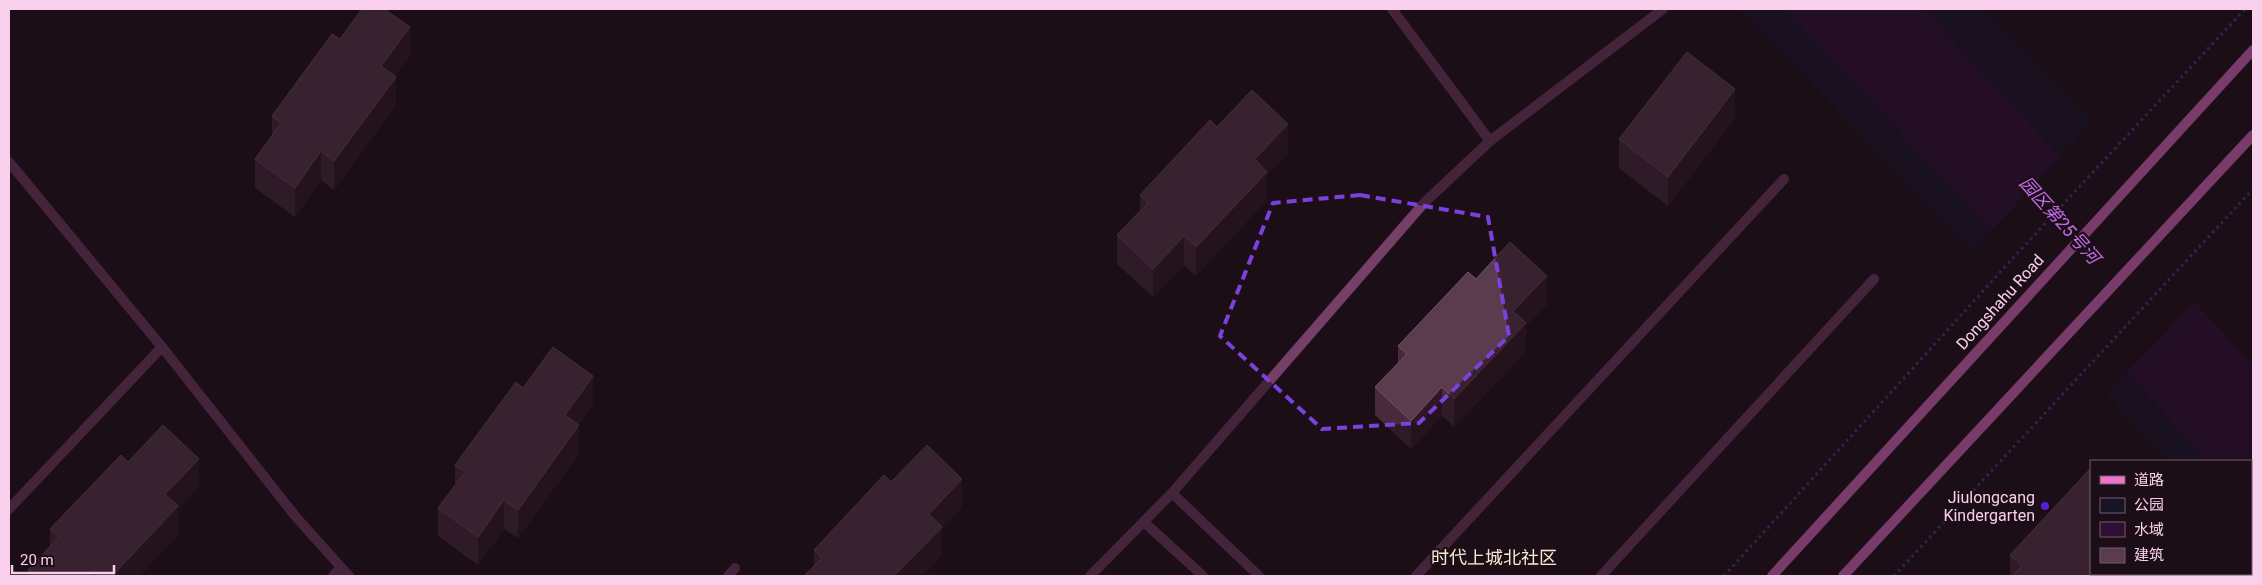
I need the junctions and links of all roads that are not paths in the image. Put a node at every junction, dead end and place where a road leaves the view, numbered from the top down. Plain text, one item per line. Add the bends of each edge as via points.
1 (1392, 9) edge
2 (1663, 9) edge
3 (2253, 50) edge
4 (2253, 135) edge
5 (1490, 141) junction
6 (9, 162) edge
7 (1784, 179) dead end
8 (1874, 280) dead end
9 (162, 347) junction
10 (1172, 493) junction
11 (9, 509) edge
12 (1144, 522) junction
13 (735, 568) dead end
14 (336, 572) edge
15 (348, 576) edge
16 (728, 576) edge
17 (1090, 576) edge
18 (1203, 576) edge
19 (1259, 576) edge
20 (1416, 576) edge
21 (1600, 576) edge
22 (1772, 576) edge
23 (1844, 576) edge

1 - 5 street
2 - 5 street
3 - 22 main road, Dongshahu Road
4 - 23 main road
5 - 10 street via 1424,203
6 - 9 street
7 - 20 street
8 - 21 street
9 - 11 street
9 - 14 street
10 - 12 street
10 - 19 street
12 - 17 street
12 - 18 street
13 - 16 street
14 - 15 street

